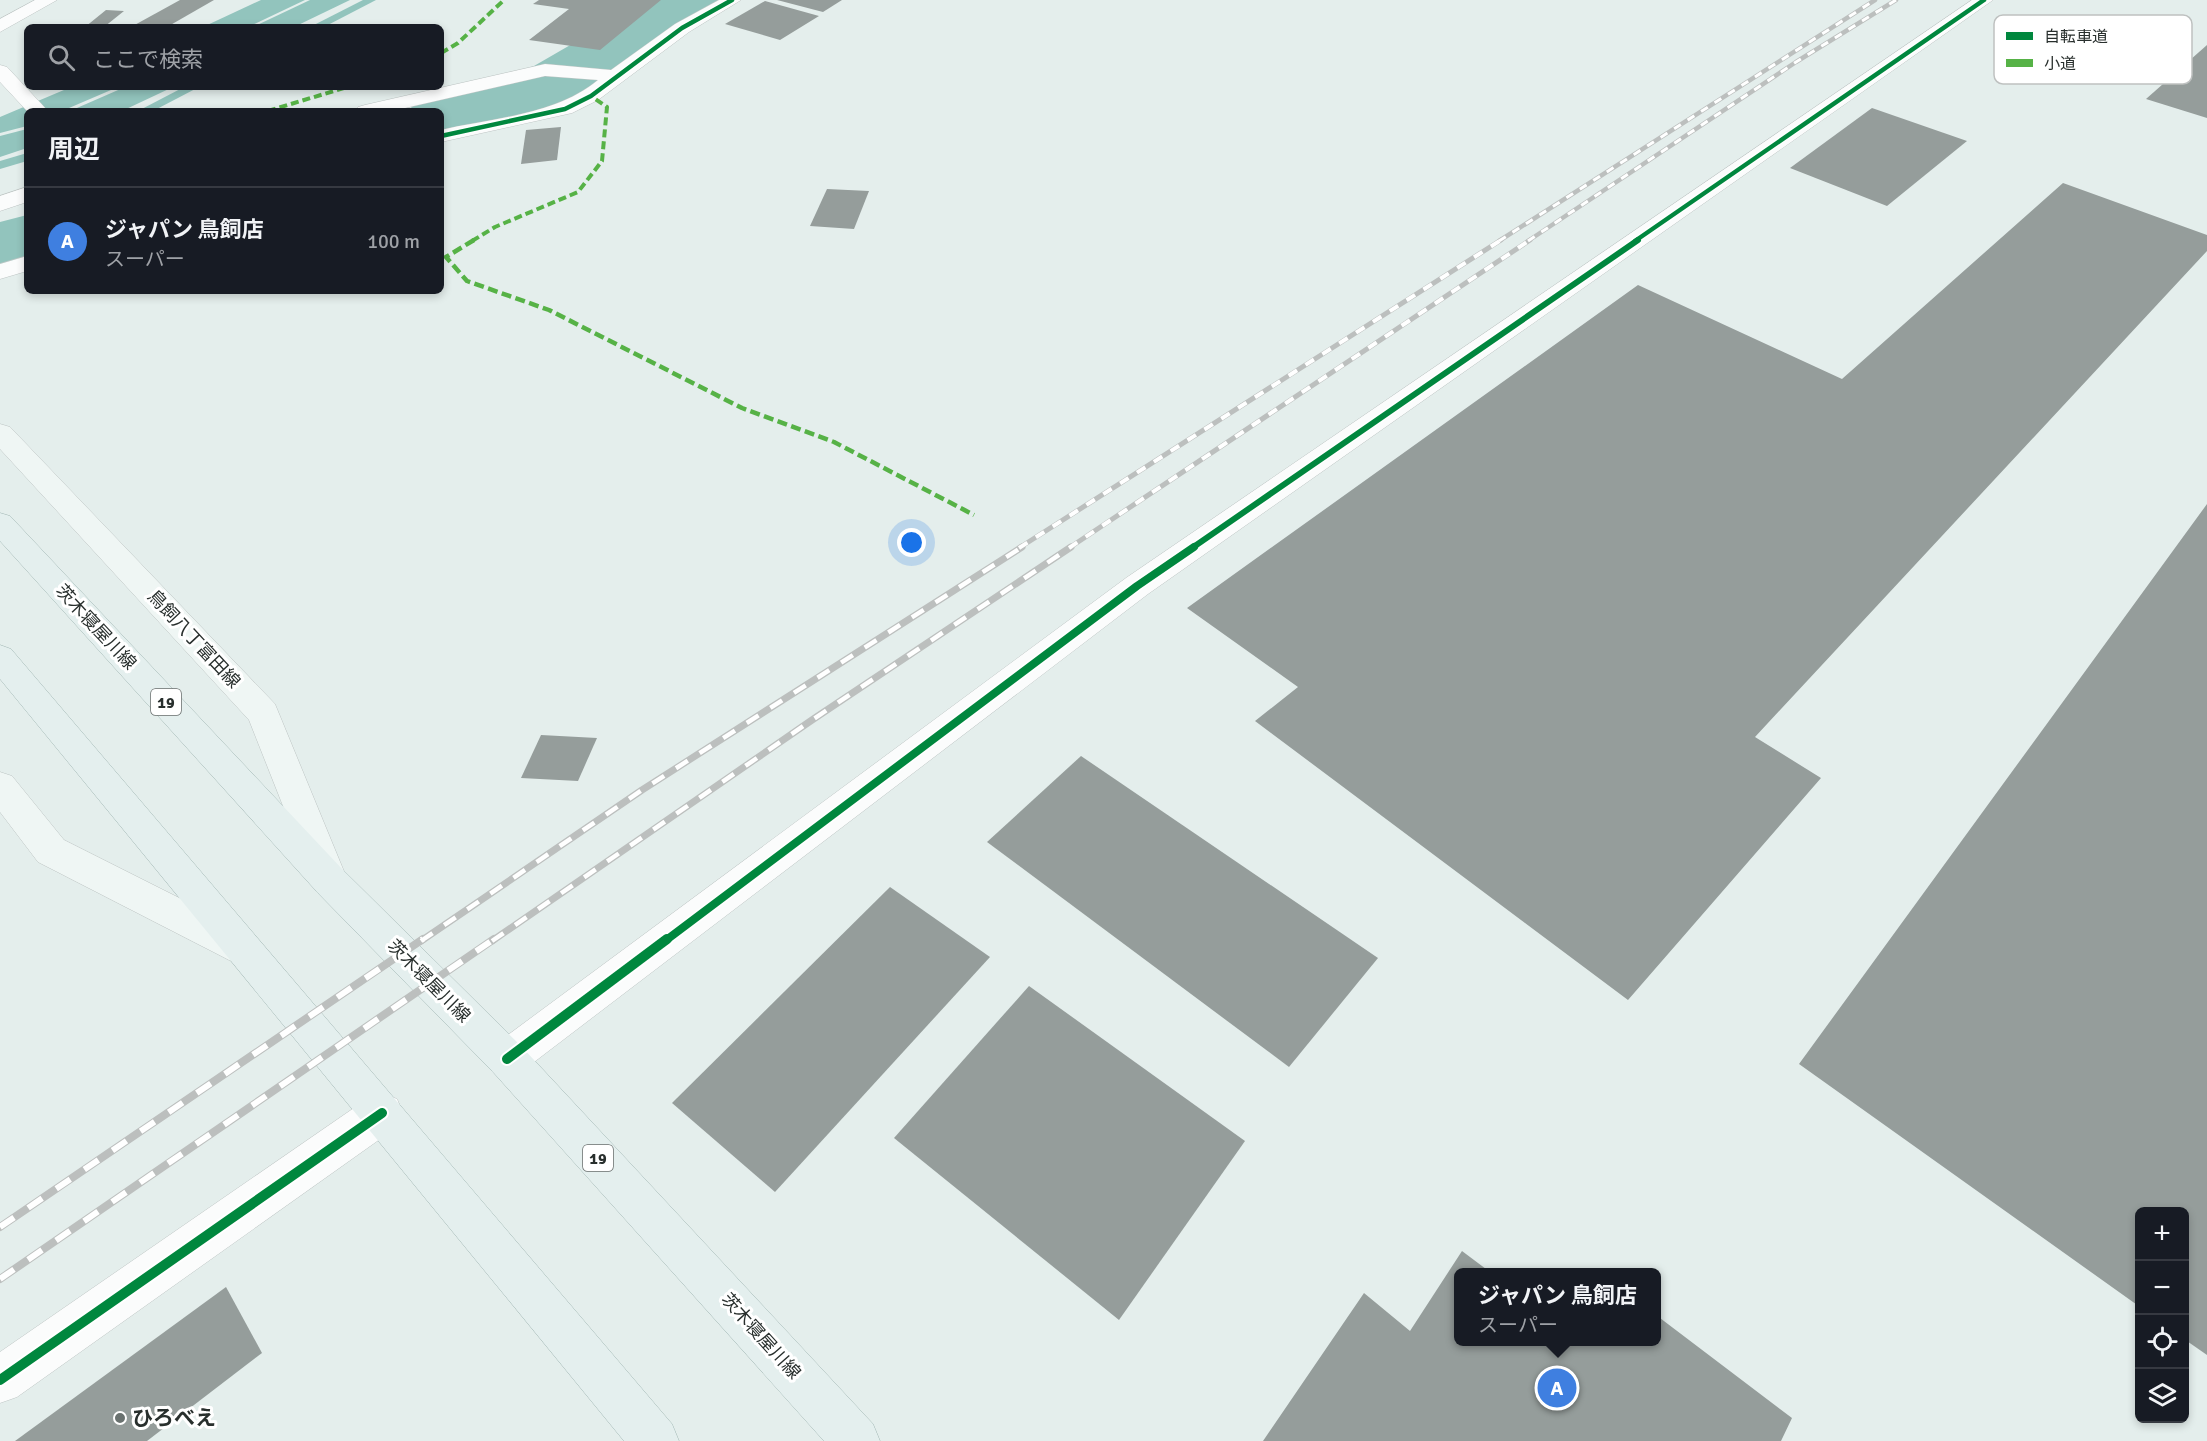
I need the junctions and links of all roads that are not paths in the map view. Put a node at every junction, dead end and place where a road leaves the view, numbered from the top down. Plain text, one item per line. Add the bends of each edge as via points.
1 (48, 0) edge
2 (732, 0) edge
3 (1984, 0) edge
4 (0, 26) edge
5 (0, 72) edge
6 (615, 76) junction
7 (32, 106) edge
8 (378, 108) edge
9 (444, 135) edge
10 (24, 195) edge
11 (0, 204) edge
12 (24, 264) edge
13 (0, 272) edge
14 (0, 433) edge
15 (0, 522) edge
16 (0, 657) edge
17 (0, 786) edge
18 (331, 882) junction
19 (242, 948) junction
20 (507, 1059) junction
21 (382, 1113) junction
22 (0, 1380) edge
23 (655, 1441) edge
24 (856, 1441) edge

1 - 4 street
2 - 6 street via 682,28
3 - 20 street via 1137,586
5 - 7 street
6 - 8 street via 545,70
6 - 9 street via 591,96 565,108
10 - 11 street
12 - 13 street
14 - 18 main road, 鳥飼八丁富田線 via 263,713
15 - 18 main road, 茨木寝屋川線 / 19
16 - 19 main road
17 - 19 main road via 51,851
18 - 20 main road, 茨木寝屋川線 / 19
19 - 21 main road
20 - 24 main road, 茨木寝屋川線 / 19
21 - 22 street
21 - 23 main road

